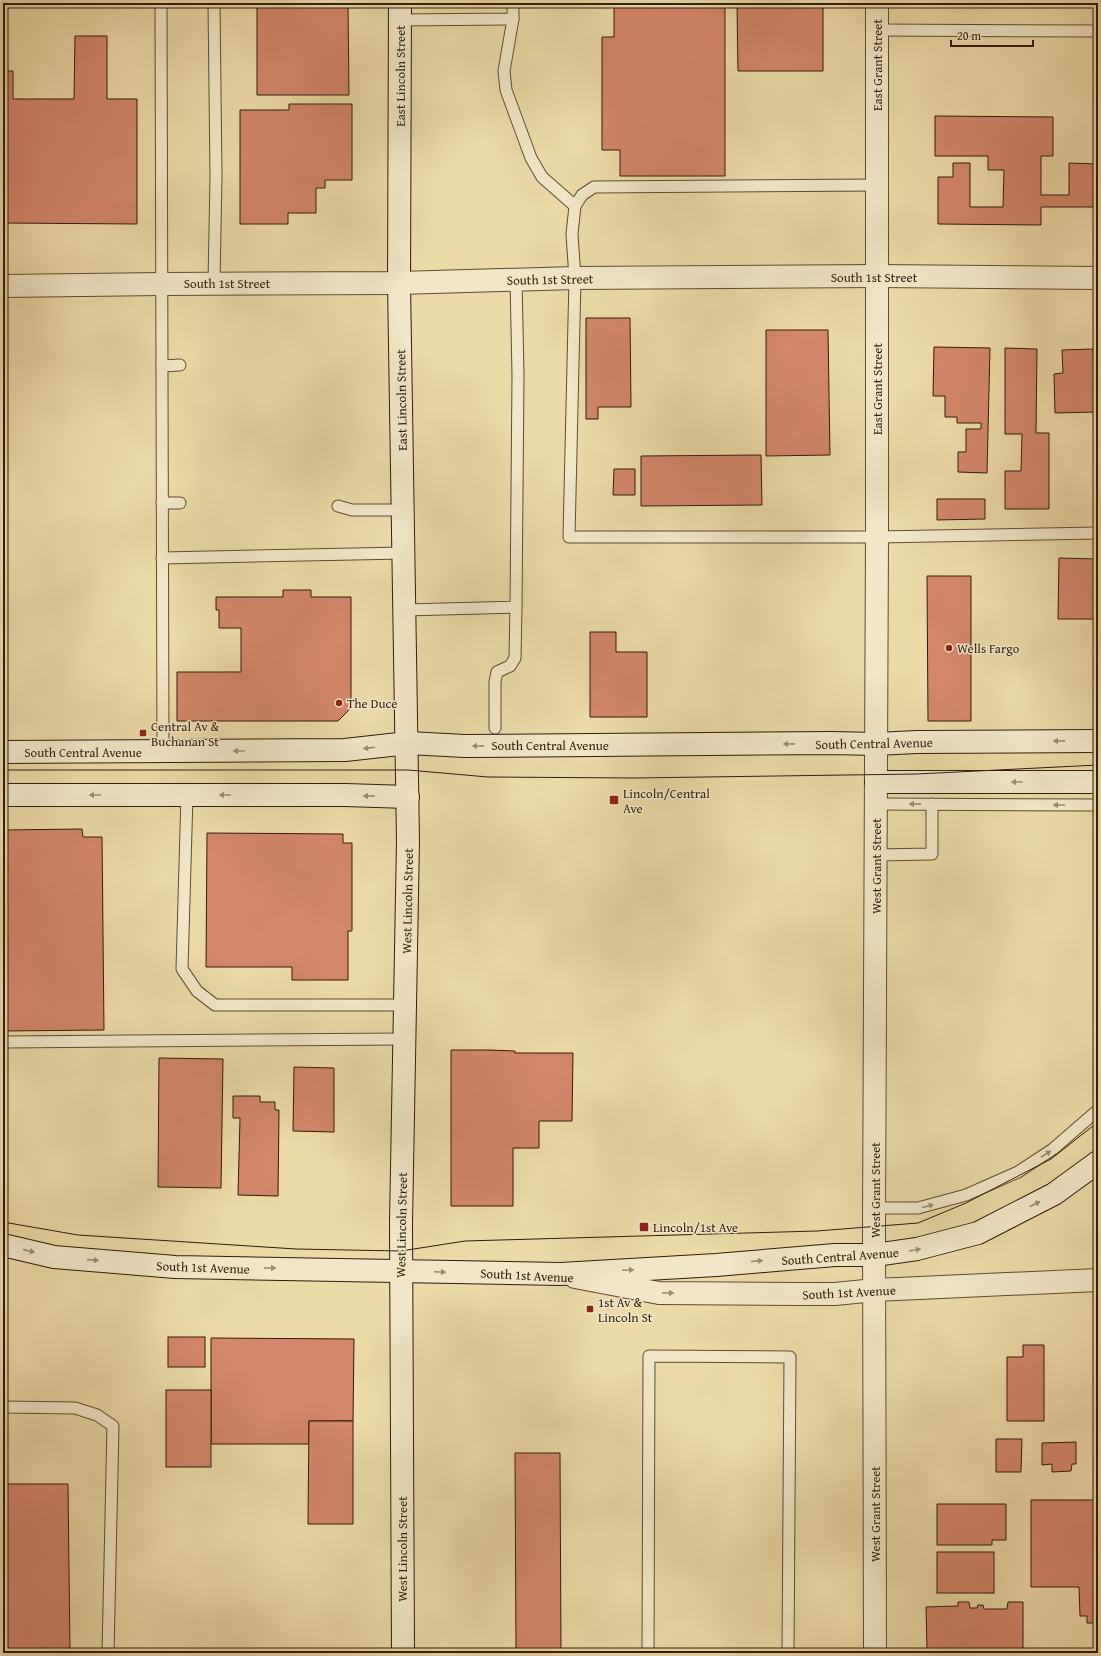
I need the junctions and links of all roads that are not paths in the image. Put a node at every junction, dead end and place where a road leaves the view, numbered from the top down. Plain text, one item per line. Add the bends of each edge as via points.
1 (161, 3) edge
2 (214, 3) edge
3 (513, 3) edge
4 (877, 3) edge
5 (400, 11) edge
6 (513, 19) junction
7 (877, 30) junction
8 (1098, 31) edge
9 (877, 185) junction
10 (575, 206) junction
11 (877, 276) junction
12 (575, 278) junction
13 (1098, 278) edge
14 (516, 279) junction
15 (399, 283) junction
16 (162, 284) junction
17 (214, 284) junction
18 (3, 286) edge
19 (180, 365) dead end
20 (162, 366) junction
21 (162, 503) junction
22 (180, 503) dead end
23 (338, 506) dead end
24 (403, 510) junction
25 (1098, 533) edge
26 (877, 537) junction
27 (404, 553) junction
28 (162, 558) junction
29 (516, 607) junction
30 (405, 610) junction
31 (495, 728) dead end
32 (1098, 741) edge
33 (408, 743) junction
34 (876, 744) junction
35 (3, 752) edge
36 (163, 752) junction
37 (876, 778) junction
38 (1098, 782) edge
39 (3, 795) edge
40 (186, 795) junction
41 (408, 797) junction
42 (876, 804) junction
43 (932, 804) junction
44 (1098, 805) edge
45 (876, 855) junction
46 (405, 1005) junction
47 (404, 1039) junction
48 (3, 1042) edge
49 (1098, 1110) edge
50 (1098, 1162) edge
51 (875, 1208) junction
52 (3, 1245) edge
53 (875, 1255) junction
54 (401, 1270) junction
55 (561, 1274) junction
56 (1098, 1280) edge
57 (875, 1290) junction
58 (3, 1407) edge
59 (108, 1653) edge
60 (403, 1653) edge
61 (648, 1653) edge
62 (788, 1653) edge
63 (875, 1653) edge

1 - 16 lane
2 - 17 lane
3 - 6 lane
4 - 7 main road, East Grant Street
5 - 6 lane
5 - 15 main road, East Lincoln Street
6 - 10 lane via 504,71 506,90 531,158 542,177
7 - 8 lane
7 - 9 main road, East Grant Street
9 - 10 lane via 594,187 582,195
9 - 11 main road, East Grant Street
10 - 12 lane via 572,234
11 - 12 main road, South 1st Street
11 - 13 main road, South 1st Street
11 - 26 main road, East Grant Street
12 - 14 main road, South 1st Street
12 - 26 lane via 569,537
14 - 15 main road, South 1st Street
14 - 29 lane
15 - 17 main road, South 1st Street
15 - 24 main road, East Lincoln Street
16 - 17 main road, South 1st Street
16 - 18 main road, South 1st Street
16 - 20 lane
19 - 20 lane
20 - 21 lane
21 - 22 lane
21 - 28 lane
23 - 24 lane via 352,510
24 - 27 main road, East Lincoln Street
25 - 26 lane
26 - 34 main road, East Grant Street
27 - 28 lane
27 - 30 main road, East Lincoln Street
28 - 36 lane
29 - 30 lane
29 - 31 lane via 515,658 510,666 497,672 495,682
30 - 33 main road, East Lincoln Street
32 -> 34 main road, South Central Avenue
34 -> 33 main road, South Central Avenue via 465,746
33 -> 36 main road, South Central Avenue via 345,750
33 - 41 main road, East Lincoln Street
34 - 37 main road, East Grant Street
35 - 36 main road, South Central Avenue
38 -> 37 main road
37 - 42 main road, West Grant Street
40 -> 39 main road
41 -> 40 main road
40 - 46 lane via 182,969 196,991 215,1005
41 - 46 main road, West Lincoln Street
43 -> 42 lane
42 - 45 main road, West Grant Street
44 -> 43 lane
43 - 45 lane via 932,854
45 - 51 main road, West Grant Street
46 - 47 main road, West Lincoln Street
47 - 48 lane
47 - 54 main road, West Lincoln Street
51 -> 49 lane via 918,1208 966,1195 1018,1172 1047,1153
53 -> 50 main road, South Central Avenue via 917,1250 978,1233 1054,1194
51 - 53 main road, West Grant Street
52 -> 54 main road, South 1st Avenue via 54,1257 175,1267
55 -> 53 main road, South Central Avenue via 835,1255
53 - 57 main road, West Grant Street
54 -> 55 main road, South 1st Avenue
54 - 60 main road, West Lincoln Street
55 -> 57 main road, South 1st Avenue via 659,1293 835,1294
56 - 57 main road, South 1st Avenue
57 - 63 main road, West Grant Street
58 - 59 lane via 74,1408 97,1415 113,1426
61 - 62 lane via 649,1356 790,1357

